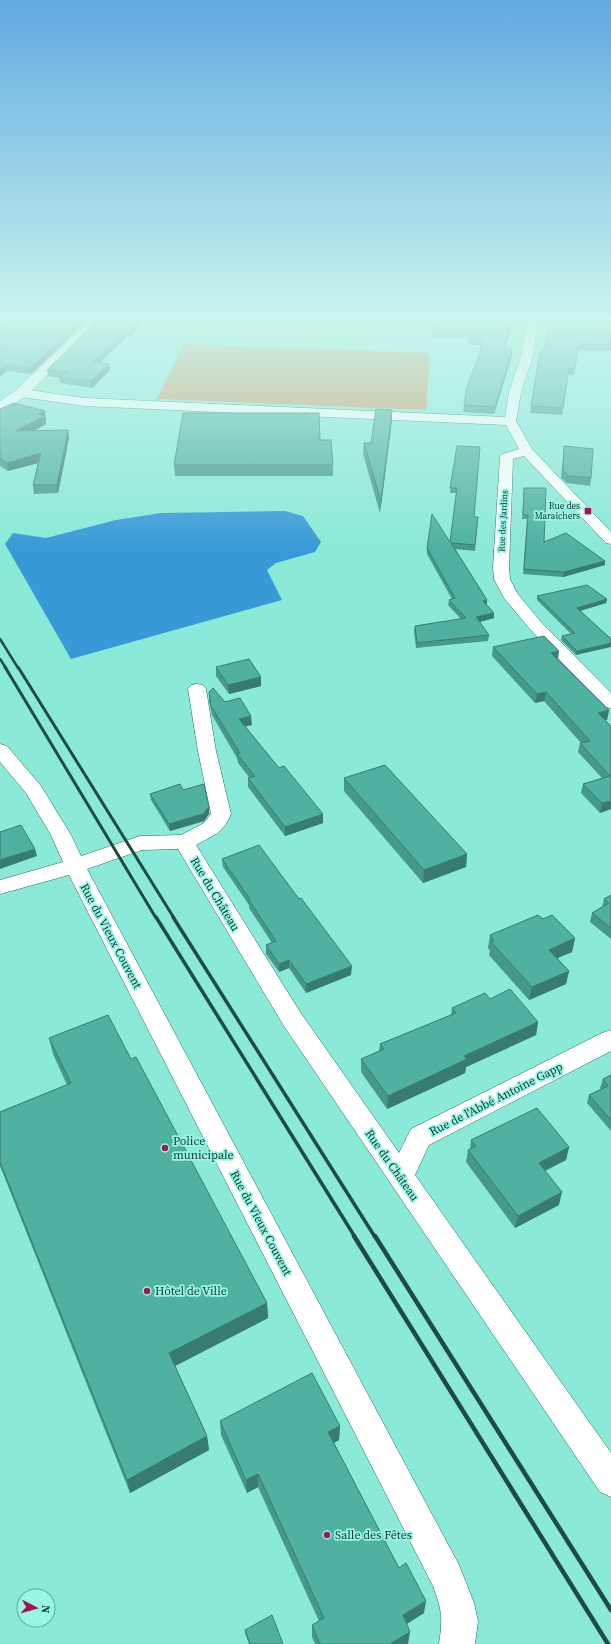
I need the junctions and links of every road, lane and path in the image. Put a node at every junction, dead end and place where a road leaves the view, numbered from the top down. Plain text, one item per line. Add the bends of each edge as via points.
1 (17, 396) edge
2 (40, 396) edge
3 (514, 396) edge
4 (0, 407) edge
5 (510, 421) junction
6 (526, 452) junction
7 (611, 540) edge
8 (197, 689) dead end
9 (611, 703) edge
10 (0, 750) edge
11 (184, 842) junction
12 (75, 866) junction
13 (0, 887) edge
14 (611, 1040) edge
15 (401, 1178) junction
16 (611, 1481) edge
17 (457, 1644) edge

1 - 4 main road
2 - 5 street via 85,402
3 - 5 street
5 - 6 street
6 - 7 street
6 - 9 street, Rue des Jardins via 507,457 502,579 510,595 535,625
8 - 11 street via 221,814 215,825
10 - 12 street, Rue du Vieux Couvent via 34,790 61,835
11 - 12 street via 140,843
11 - 15 street, Rue du Château via 292,1019
12 - 13 street
12 - 17 street, Rue du Vieux Couvent via 447,1578 457,1603 460,1621
14 - 15 street, Rue de l'Abbé Antoine Gapp via 420,1137
15 - 16 street, Rue du Château

